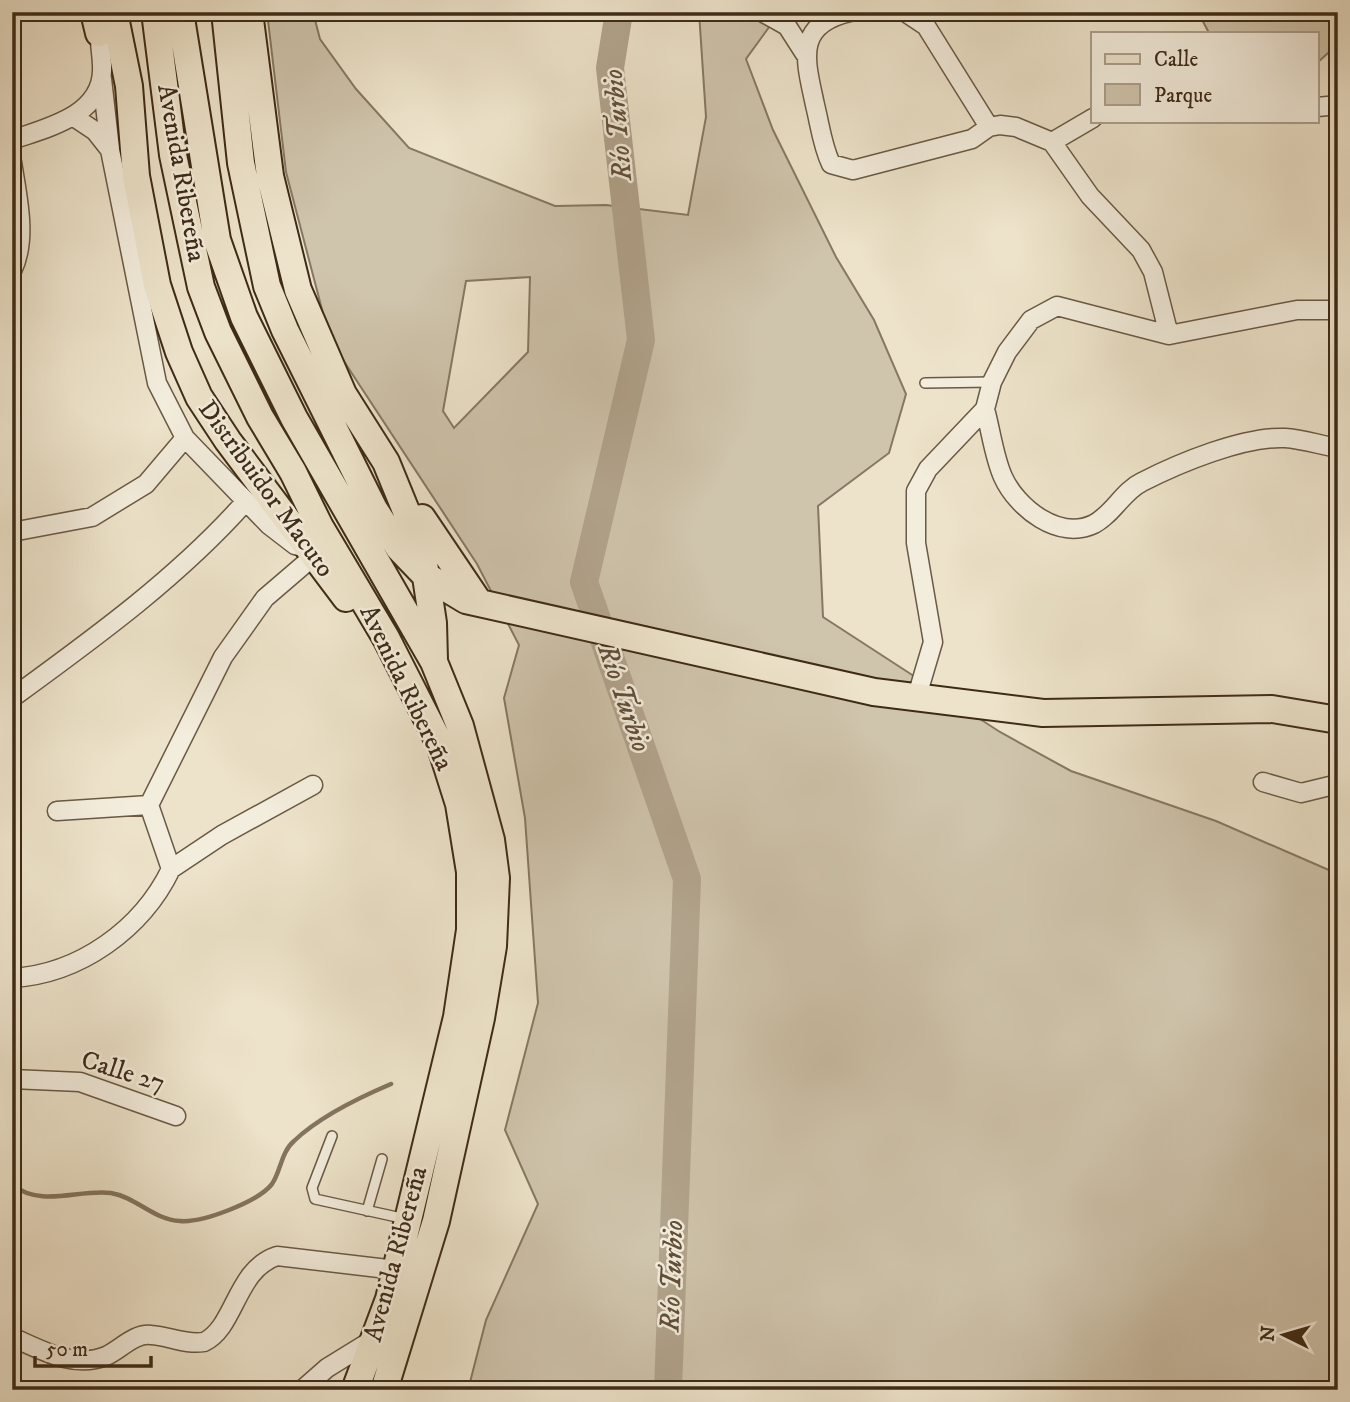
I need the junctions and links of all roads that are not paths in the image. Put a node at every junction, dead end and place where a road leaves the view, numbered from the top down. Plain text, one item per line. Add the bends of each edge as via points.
1 (155, 12) edge
2 (180, 12) edge
3 (225, 12) edge
4 (248, 12) edge
5 (762, 12) edge
6 (850, 12) edge
7 (905, 12) edge
8 (104, 17) edge
9 (805, 54) junction
10 (102, 79) junction
11 (1338, 105) edge
12 (1318, 107) edge
13 (74, 117) junction
14 (1091, 119) edge
15 (989, 127) junction
16 (12, 140) edge
17 (1052, 142) junction
18 (110, 150) junction
19 (12, 162) edge
20 (12, 271) edge
21 (137, 283) junction
22 (1338, 310) edge
23 (168, 319) junction
24 (1169, 335) junction
25 (992, 382) junction
26 (925, 383) dead end
27 (985, 410) junction
28 (186, 438) junction
29 (1338, 448) edge
30 (386, 461) junction
31 (246, 501) junction
32 (12, 532) edge
33 (311, 552) junction
34 (426, 576) junction
35 (475, 601) junction
36 (397, 660) junction
37 (434, 662) junction
38 (917, 696) junction
39 (12, 698) edge
40 (1338, 720) edge
41 (1263, 782) dead end
42 (1338, 784) edge
43 (313, 785) dead end
44 (149, 805) junction
45 (57, 811) dead end
46 (171, 869) junction
47 (12, 978) edge
48 (12, 1079) edge
49 (176, 1116) dead end
50 (332, 1136) dead end
51 (382, 1159) dead end
52 (368, 1211) junction
53 (408, 1220) junction
54 (396, 1270) junction
55 (12, 1338) edge
56 (374, 1339) junction
57 (302, 1390) edge
58 (355, 1390) edge
59 (384, 1390) edge

1 - 36 main road, Avenida Ribereña via 173,155 201,287 260,417
2 - 37 main road, Avenida Ribereña via 217,240 244,317 294,418
3 - 34 main road via 241,163 267,286 374,509 399,548
4 - 30 main road via 270,176 298,290 343,394
5 - 9 street via 787,26
6 - 9 street via 816,30
7 - 15 street via 926,26
8 - 10 street
8 - 23 main road, Distribuidor Macuto via 129,86 136,176
9 - 15 street via 825,152 836,167 853,170 972,139
10 - 13 street
10 - 18 street
11 - 12 street
13 - 16 street
13 - 18 street via 95,131
14 - 17 street
15 - 17 street via 1016,127
17 - 24 street via 1090,196 1141,250 1153,272
18 - 21 street
19 - 20 street via 19,247
21 - 23 street
21 - 28 street via 157,383
22 - 24 street via 1297,310
23 - 33 main road, Distribuidor Macuto via 199,397
24 - 25 street via 1057,306 1031,320
25 - 26 lane
25 - 27 street
27 - 29 street via 1002,475 1014,495 1053,525 1078,528 1101,519 1138,483 1231,448 1284,438
27 - 38 street via 928,469 916,491 916,543 933,642
28 - 31 street
28 - 32 street via 146,484 92,517
30 - 34 main road via 422,550
30 - 35 main road
31 - 33 street via 281,535
31 - 39 street via 229,522 133,606
33 - 36 main road, Distribuidor Macuto
33 - 44 street via 265,598 223,657
34 - 35 main road
34 - 37 main road
35 - 37 main road via 443,618
35 - 38 main road via 874,692
36 - 53 main road, Avenida Ribereña via 440,744 459,804 470,872 470,930 457,1017
37 - 59 main road, Avenida Ribereña via 460,726 491,840 496,878 494,946 436,1221
38 - 40 main road via 1043,713 1272,709
41 - 42 street via 1301,793
43 - 46 street
44 - 45 street
44 - 46 street
46 - 47 street via 158,895 122,933 79,961 37,977
48 - 49 street, Calle 27 via 80,1082
50 - 52 lane via 312,1188 315,1199
51 - 52 lane
52 - 53 lane
53 - 54 main road, Avenida Ribereña
54 - 55 street via 289,1257 268,1259 251,1275 215,1333 204,1342 175,1342 150,1334 107,1355 63,1359
54 - 56 main road, Avenida Ribereña
56 - 57 street via 327,1368
56 - 58 main road, Avenida Ribereña

